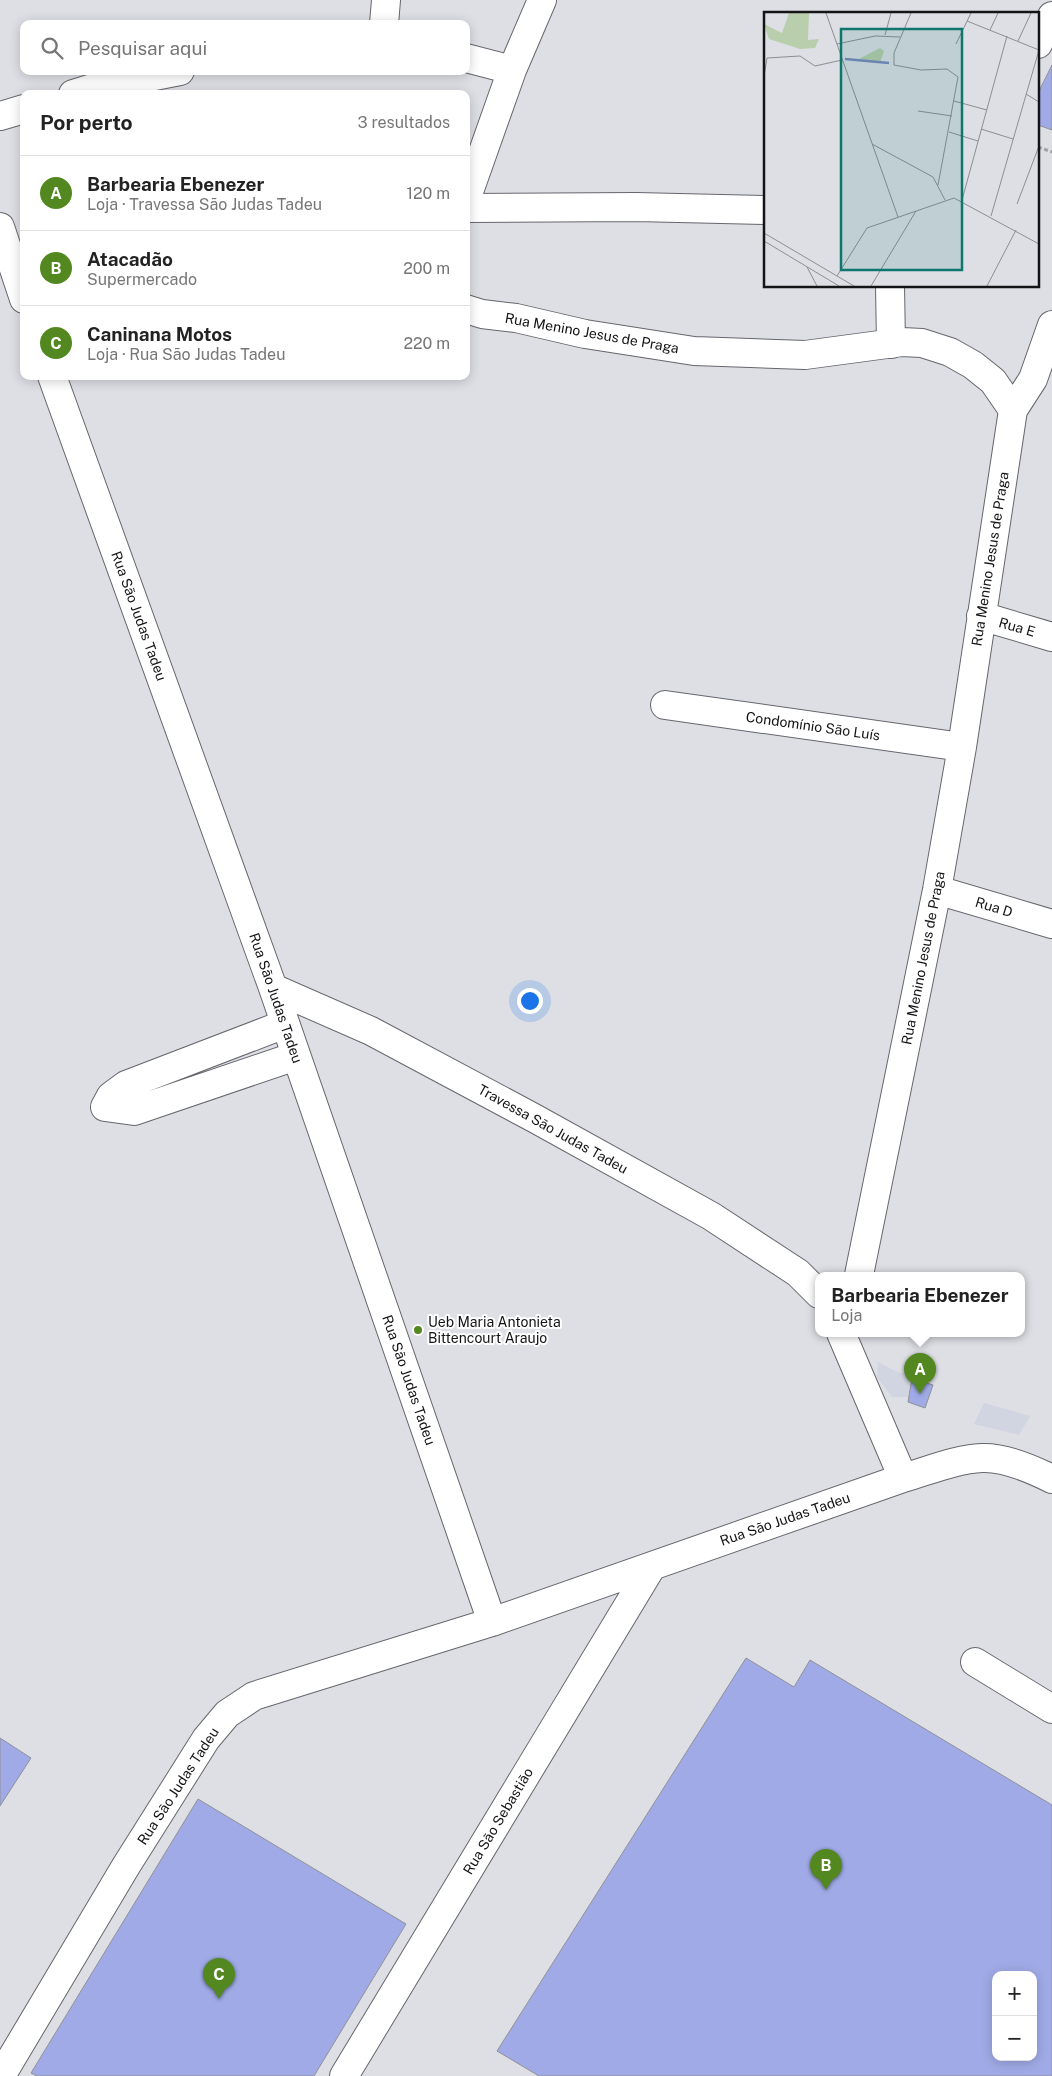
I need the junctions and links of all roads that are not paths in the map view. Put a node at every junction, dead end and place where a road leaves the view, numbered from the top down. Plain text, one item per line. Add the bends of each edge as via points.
1 (386, 0) edge
2 (542, 0) edge
3 (1052, 16) edge
4 (384, 20) edge
5 (1040, 40) edge
6 (470, 59) edge
7 (512, 70) junction
8 (160, 75) edge
9 (86, 90) edge
10 (20, 110) edge
11 (0, 116) edge
12 (470, 189) edge
13 (470, 208) edge
14 (764, 210) edge
15 (0, 227) edge
16 (6, 269) edge
17 (890, 288) edge
18 (20, 292) edge
19 (470, 311) edge
20 (1052, 325) edge
21 (891, 344) junction
22 (53, 380) edge
23 (1013, 410) junction
24 (981, 616) junction
25 (1052, 637) edge
26 (665, 705) dead end
27 (962, 747) junction
28 (937, 890) junction
29 (1052, 924) edge
30 (273, 988) junction
31 (285, 1024) junction
32 (296, 1056) junction
33 (860, 1272) edge
34 (815, 1290) edge
35 (844, 1337) edge
36 (1050, 1470) edge
37 (903, 1478) junction
38 (652, 1566) junction
39 (492, 1622) junction
40 (975, 1662) dead end
41 (1052, 1708) edge
42 (1, 2076) edge
43 (344, 2076) edge

1 - 4 street
2 - 7 street
3 - 5 street
6 - 7 street
7 - 12 street
8 - 9 street
10 - 11 street
13 - 14 street
15 - 16 street
16 - 18 street
17 - 21 street
19 - 21 street, Rua Menino Jesus de Praga via 694,351 805,355
20 - 23 street via 1033,378
21 - 23 street, Rua Menino Jesus de Praga via 922,343 950,352 993,381
22 - 30 street, Rua São Judas Tadeu
23 - 24 street, Rua Menino Jesus de Praga
24 - 25 street, Rua E
24 - 27 street, Rua Menino Jesus de Praga
26 - 27 street, Condomínio São Luís
27 - 28 street, Rua Menino Jesus de Praga
28 - 29 street, Rua D
28 - 33 street, Rua Menino Jesus de Praga
30 - 31 street, Rua São Judas Tadeu
30 - 34 street, Travessa São Judas Tadeu via 380,1036 711,1216 798,1273
31 - 32 street, Rua São Judas Tadeu
31 - 32 street via 126,1085 111,1096 105,1107 134,1111
32 - 39 street, Rua São Judas Tadeu
35 - 37 street
36 - 37 street, Rua São Judas Tadeu via 982,1458
37 - 38 street, Rua São Judas Tadeu
38 - 39 street, Rua São Judas Tadeu
38 - 43 street, Rua São Sebastião
39 - 42 street, Rua São Judas Tadeu via 254,1696 227,1714 206,1739 136,1850
40 - 41 street

